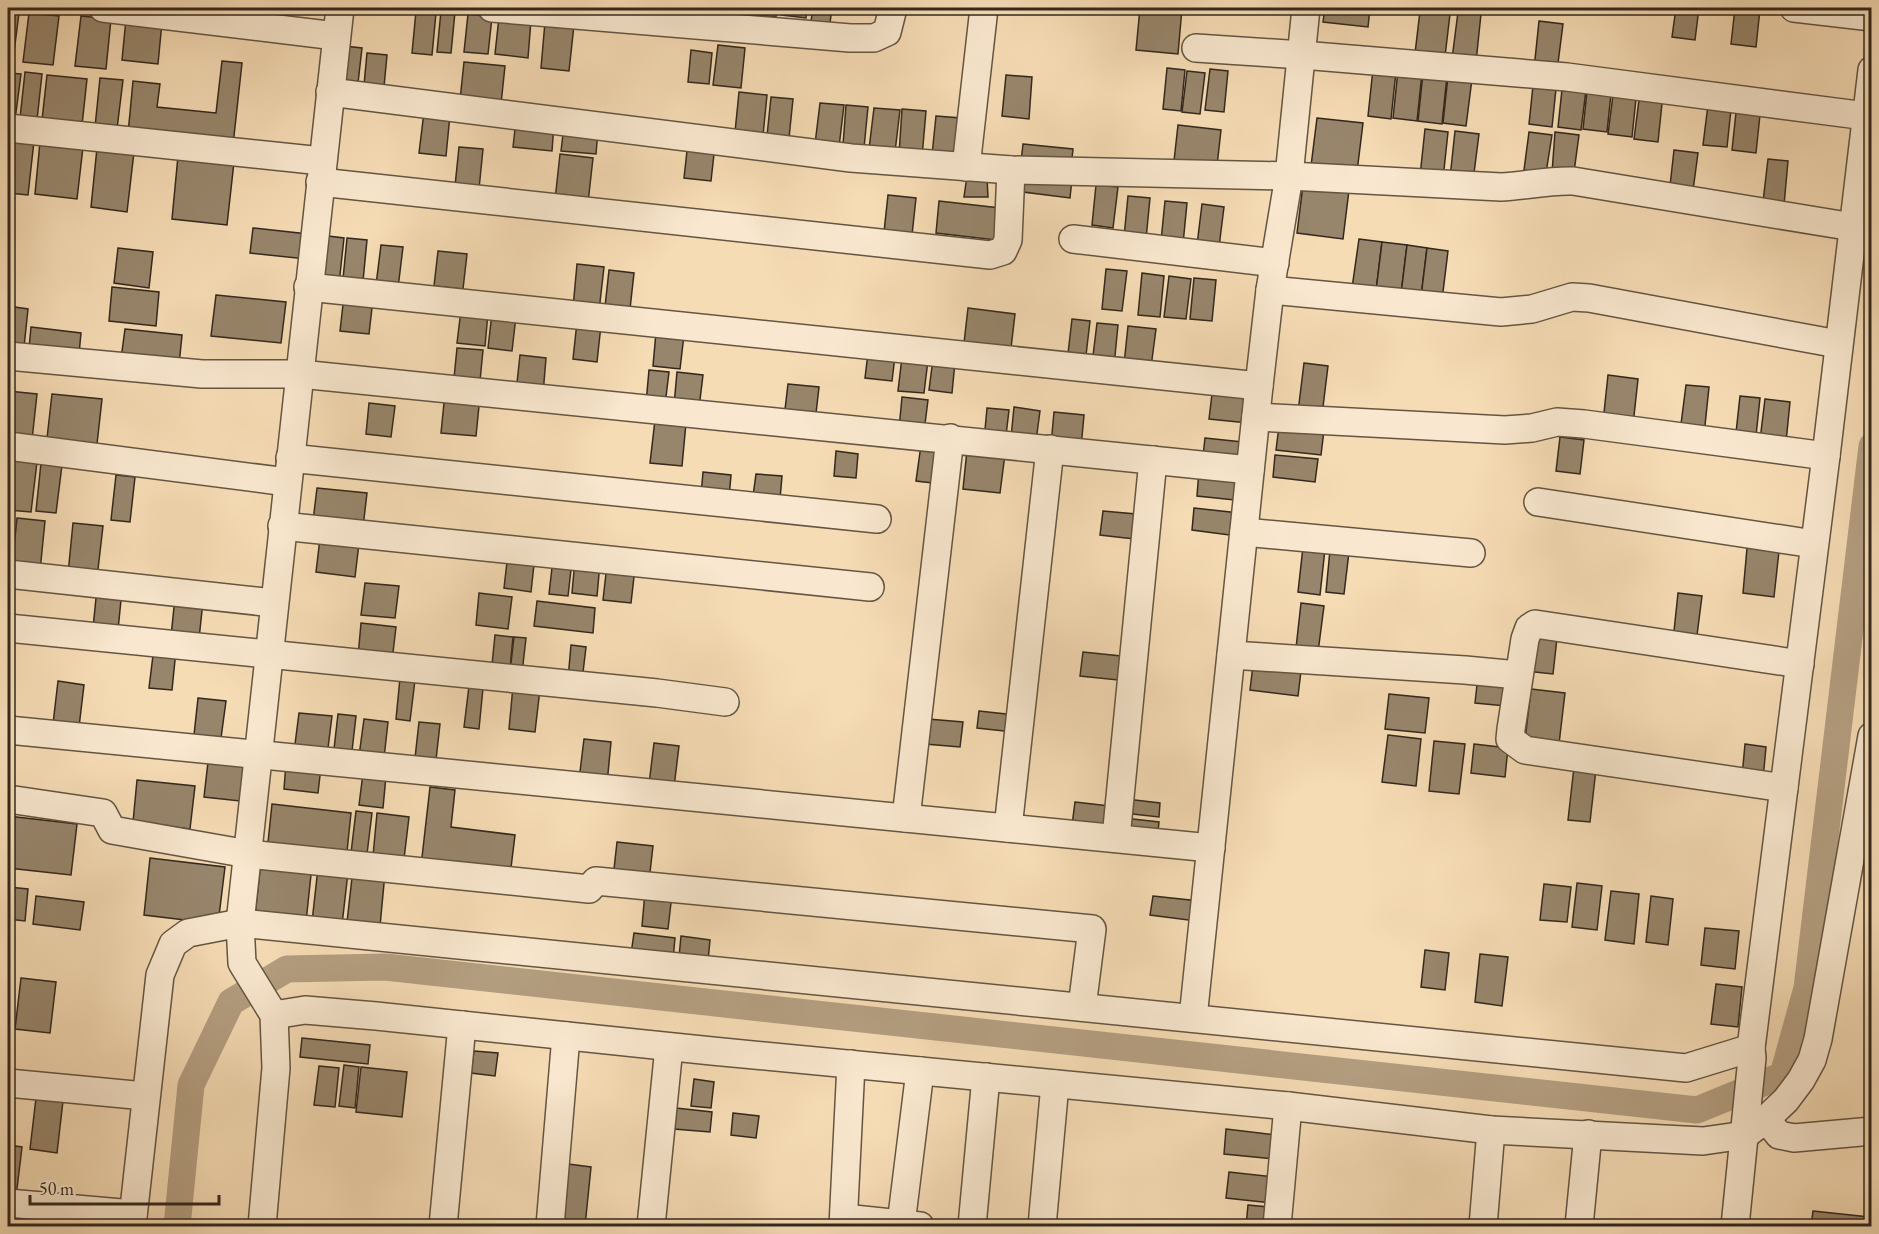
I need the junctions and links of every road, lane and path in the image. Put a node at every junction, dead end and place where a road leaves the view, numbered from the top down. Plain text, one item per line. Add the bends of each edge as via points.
1 (103, 8) edge
2 (340, 8) edge
3 (492, 8) edge
4 (893, 8) edge
5 (984, 8) edge
6 (1306, 8) edge
7 (1794, 8) edge
8 (1872, 17) edge
9 (336, 36) junction
10 (1196, 48) dead end
11 (1302, 55) junction
12 (1872, 70) edge
13 (330, 92) junction
14 (1866, 116) junction
15 (8, 128) edge
16 (966, 167) junction
17 (1011, 170) junction
18 (321, 172) junction
19 (1289, 176) junction
20 (1853, 227) junction
21 (1073, 239) dead end
22 (1275, 262) junction
23 (308, 287) junction
24 (1270, 290) junction
25 (1838, 344) junction
26 (8, 356) edge
27 (300, 374) junction
28 (1259, 386) junction
29 (1256, 417) junction
30 (950, 438) junction
31 (8, 446) edge
32 (1050, 449) junction
33 (1826, 456) junction
34 (1153, 460) junction
35 (288, 470) junction
36 (1250, 470) junction
37 (1538, 502) dead end
38 (877, 519) dead end
39 (282, 526) junction
40 (1244, 532) junction
41 (1814, 544) junction
42 (1472, 553) dead end
43 (8, 574) edge
44 (870, 587) dead end
45 (274, 603) junction
46 (8, 628) edge
47 (268, 655) junction
48 (1231, 655) junction
49 (1800, 664) junction
50 (1518, 675) junction
51 (725, 702) dead end
52 (8, 730) edge
53 (1872, 736) edge
54 (258, 754) junction
55 (1784, 788) junction
56 (8, 799) edge
57 (906, 818) junction
58 (1008, 828) junction
59 (1116, 838) junction
60 (1211, 848) junction
61 (248, 854) junction
62 (240, 923) junction
63 (1082, 1007) junction
64 (271, 1010) junction
65 (1193, 1018) junction
66 (462, 1025) junction
67 (566, 1036) junction
68 (669, 1047) junction
69 (1752, 1053) junction
70 (851, 1064) junction
71 (920, 1071) junction
72 (986, 1077) junction
73 (8, 1083) edge
74 (1055, 1084) junction
75 (145, 1096) junction
76 (1288, 1106) junction
77 (1753, 1124) junction
78 (1491, 1130) junction
79 (1872, 1131) edge
80 (1588, 1134) junction
81 (8, 1203) edge
82 (132, 1220) edge
83 (843, 1222) edge
84 (910, 1225) edge
85 (262, 1227) edge
86 (443, 1227) edge
87 (550, 1227) edge
88 (651, 1227) edge
89 (972, 1227) edge
90 (1042, 1227) edge
91 (1277, 1227) edge
92 (1483, 1227) edge
93 (1579, 1227) edge
94 (1735, 1227) edge

1 - 9 street
2 - 9 street
3 - 4 street via 850,38 874,38 887,32
5 - 16 street
6 - 11 street
7 - 8 street
9 - 13 street
10 - 11 street
11 - 14 street via 1567,77
11 - 19 street
12 - 14 street
13 - 16 street via 851,158
13 - 18 street
14 - 20 street
15 - 18 street
16 - 17 street
17 - 18 street via 1008,240 1003,251 990,255
17 - 19 street
18 - 23 street
19 - 20 street via 1501,187 1573,181
19 - 22 street
20 - 25 street
21 - 22 street
22 - 24 street
23 - 27 street
23 - 28 street
24 - 25 street via 1501,312 1532,309 1572,297 1589,298
24 - 28 street
25 - 33 street
26 - 27 street via 202,374
27 - 30 street
27 - 35 street
28 - 29 street
29 - 33 street via 1505,430 1557,423 1584,424
29 - 36 street
30 - 32 street
30 - 57 street
31 - 35 street
32 - 34 street
32 - 58 street
33 - 41 street
34 - 36 street
34 - 59 street
35 - 38 street
35 - 39 street
36 - 40 street
37 - 41 street
39 - 44 street
39 - 45 street
40 - 42 street
40 - 48 street
41 - 49 street
43 - 45 street
45 - 47 street
46 - 47 street
47 - 51 street
47 - 54 street
48 - 50 street
48 - 60 street
49 - 50 street via 1535,624 1524,639
49 - 55 street
50 - 55 street via 1510,739 1526,750
52 - 54 street
53 - 77 street via 1812,1060 1786,1100
54 - 57 street
54 - 61 street
55 - 69 street
56 - 61 street via 103,813 112,830
57 - 58 street
58 - 59 street
59 - 60 street
60 - 65 street
61 - 62 street
61 - 63 street via 589,888 596,881 1092,929
62 - 63 street
62 - 64 street via 242,963
62 - 75 street via 188,933 173,944 160,975
63 - 65 street
64 - 66 street
64 - 85 street via 276,1068
65 - 69 street via 1686,1068
66 - 67 street
66 - 86 street
67 - 68 street
67 - 87 street
68 - 70 street
68 - 88 street
69 - 77 street
70 - 71 street
70 - 83 street
71 - 72 street
71 - 84 street
72 - 74 street
72 - 89 street
73 - 75 street
74 - 76 street
74 - 90 street
75 - 82 street
76 - 78 street
76 - 91 street
77 - 79 street via 1794,1137
77 - 80 street via 1703,1141
77 - 94 street
78 - 80 street
78 - 92 street
80 - 93 street
81 - 82 street
83 - 84 street

